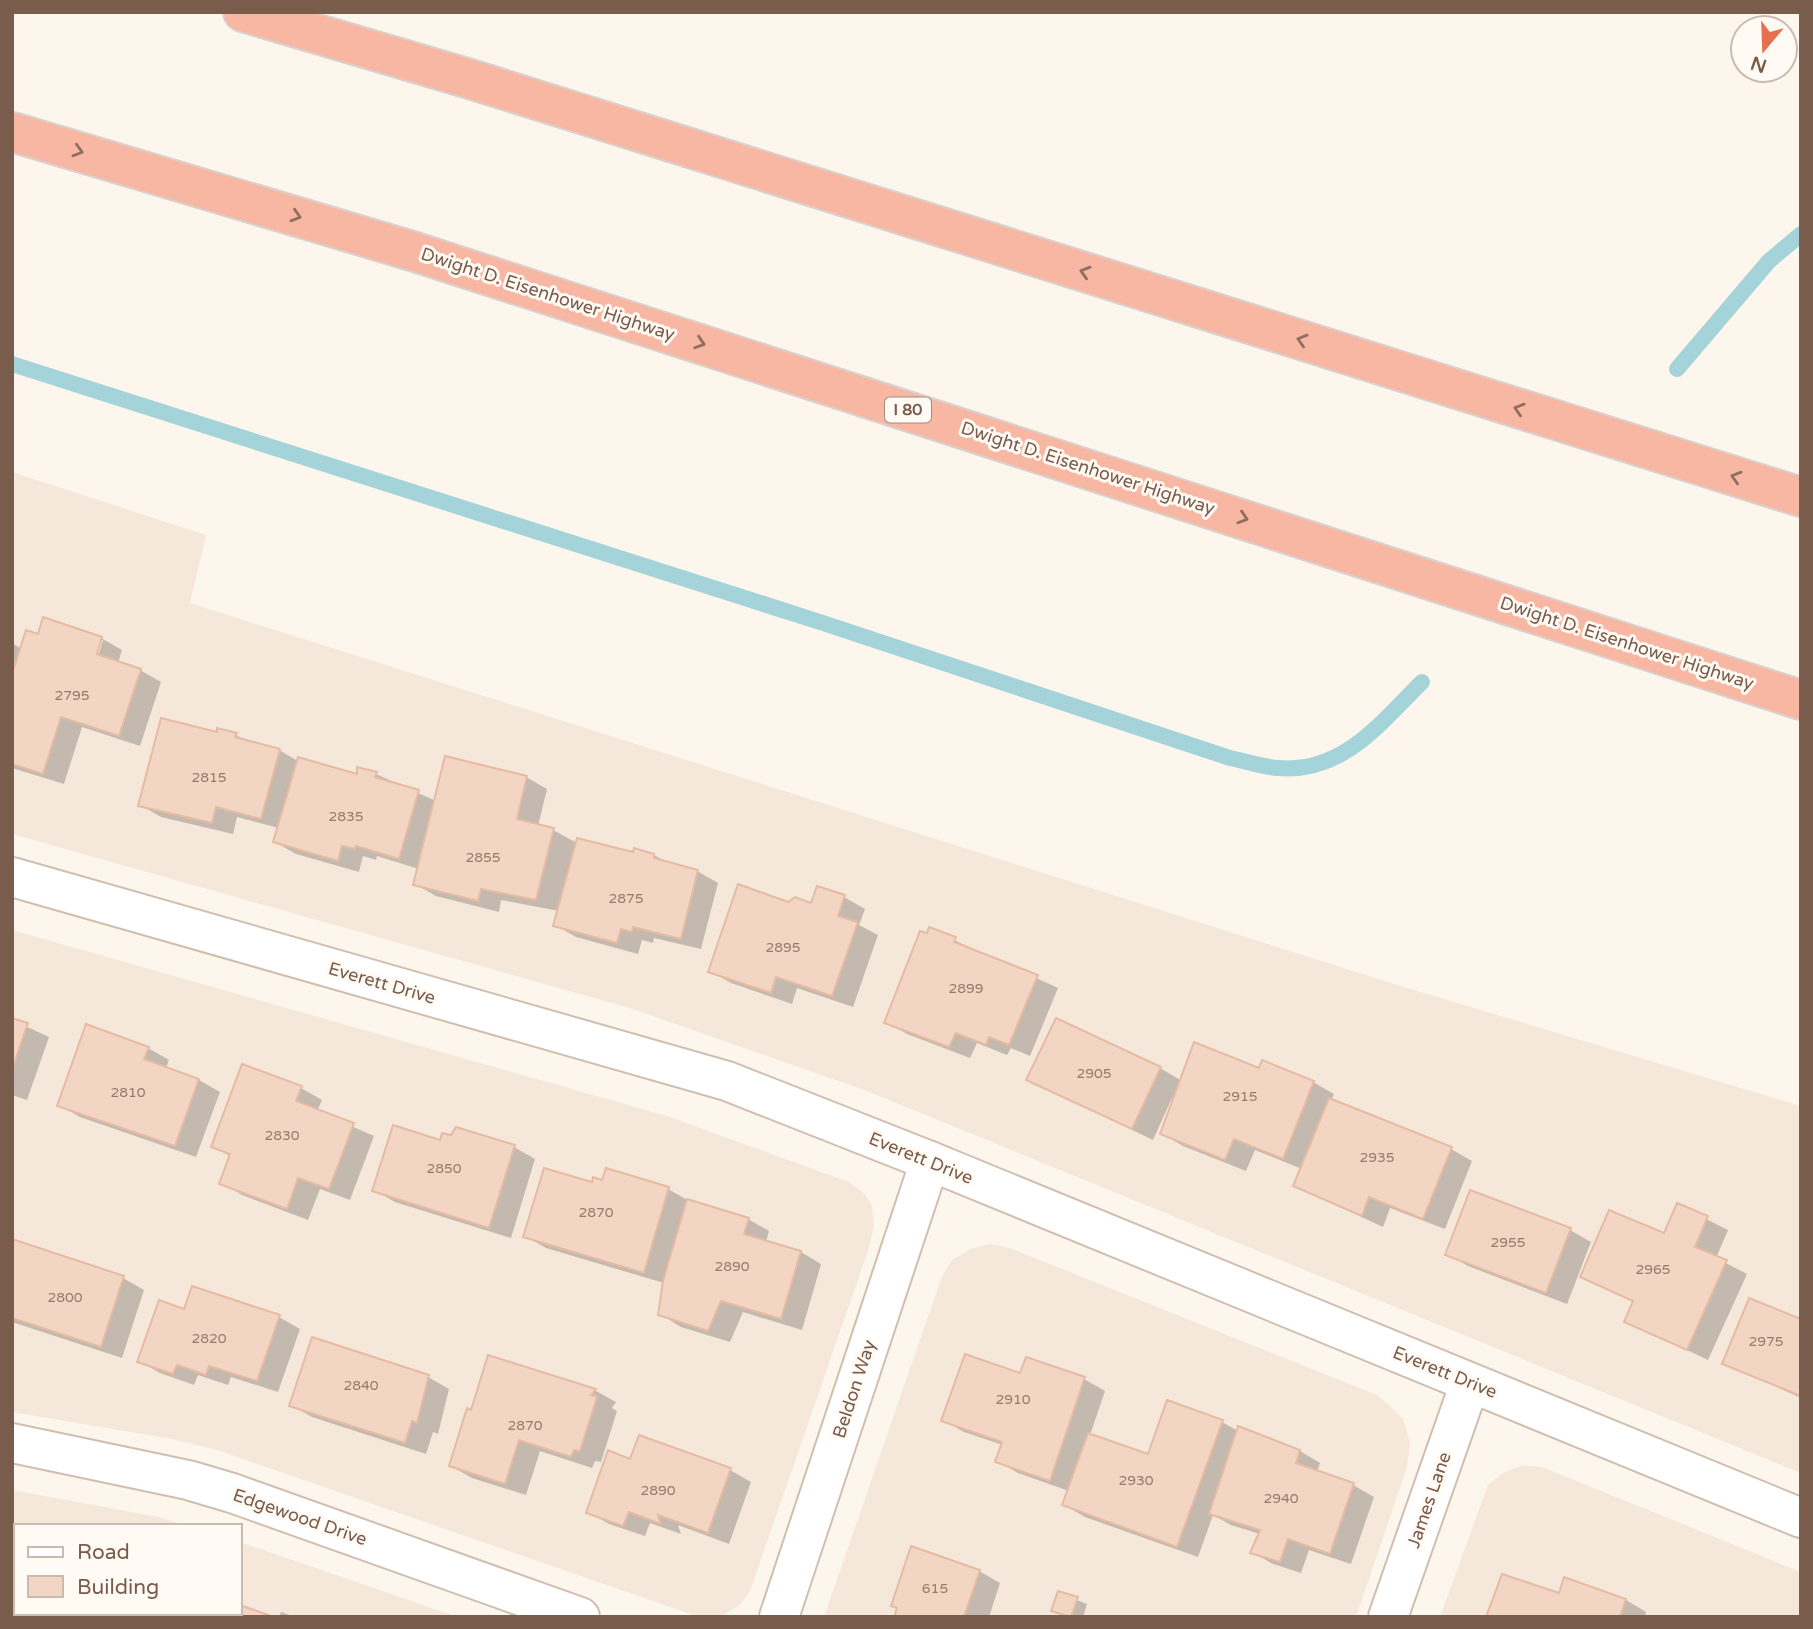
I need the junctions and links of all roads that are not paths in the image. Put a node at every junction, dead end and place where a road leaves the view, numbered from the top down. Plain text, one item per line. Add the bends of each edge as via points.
1 (243, 12) edge
2 (12, 132) edge
3 (1801, 497) edge
4 (1801, 700) edge
5 (12, 877) edge
6 (930, 1161) junction
7 (1470, 1383) junction
8 (12, 1443) edge
9 (1801, 1518) edge
10 (580, 1617) edge
11 (779, 1617) edge
12 (1388, 1617) edge

3 -> 1 highway
2 -> 4 highway, Dwight D. Eisenhower Highway / I 80 via 438,259
5 - 6 street, Everett Drive via 727,1081
6 - 7 street, Everett Drive
6 - 11 street, Beldon Way
7 - 9 street, Everett Drive
7 - 12 street, James Lane
8 - 10 street, Edgewood Drive via 232,1493

